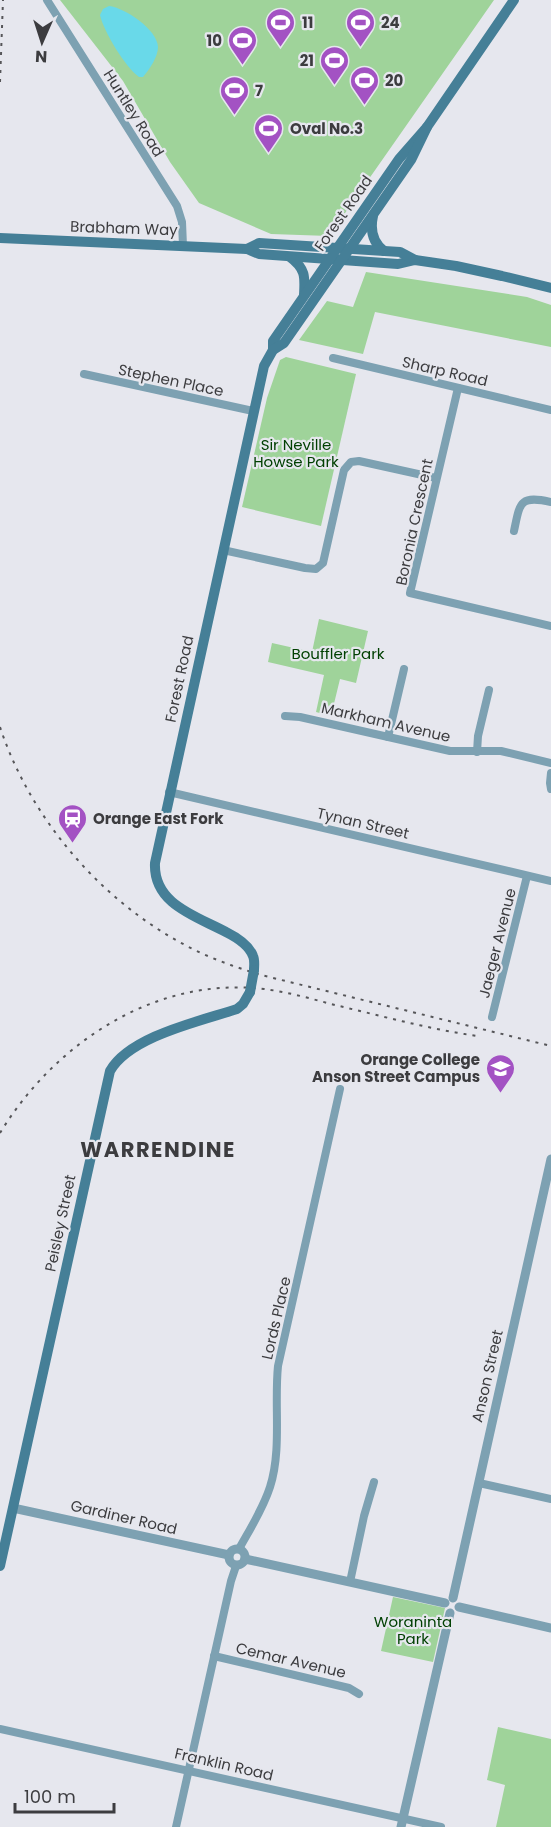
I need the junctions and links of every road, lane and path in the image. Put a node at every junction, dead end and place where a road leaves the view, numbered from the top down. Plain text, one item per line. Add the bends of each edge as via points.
1 (47, 0) edge
2 (514, 0) edge
3 (427, 127) junction
4 (375, 213) junction
5 (0, 238) edge
6 (183, 246) junction
7 (337, 248) junction
8 (247, 249) junction
9 (350, 249) junction
10 (384, 251) junction
11 (291, 256) junction
12 (329, 259) junction
13 (342, 260) junction
14 (415, 260) junction
15 (551, 288) edge
16 (304, 295) junction
17 (273, 350) junction
18 (333, 358) dead end
19 (84, 374) dead end
20 (458, 388) junction
21 (551, 410) edge
22 (253, 411) junction
23 (436, 478) junction
24 (551, 502) edge
25 (514, 531) dead end
26 (223, 550) junction
27 (551, 626) edge
28 (404, 669) dead end
29 (489, 690) dead end
30 (285, 716) dead end
31 (388, 737) junction
32 (477, 752) junction
33 (551, 763) edge
34 (551, 773) edge
35 (551, 789) edge
36 (169, 792) junction
37 (527, 876) junction
38 (551, 881) edge
39 (254, 970) joint
40 (492, 1017) dead end
41 (340, 1089) dead end
42 (551, 1159) edge
43 (374, 1482) dead end
44 (478, 1483) junction
45 (551, 1499) edge
46 (12, 1508) junction
47 (239, 1550) junction
48 (229, 1555) junction
49 (245, 1559) junction
50 (0, 1566) edge
51 (236, 1566) junction
52 (350, 1582) junction
53 (449, 1601) junction
54 (459, 1607) junction
55 (450, 1613) junction
56 (551, 1628) edge
57 (214, 1656) junction
58 (359, 1694) dead end
59 (0, 1728) edge
60 (188, 1770) junction
61 (402, 1823) edge
62 (176, 1827) edge
63 (441, 1827) edge

1 - 6 street, Huntley Road via 177,206
2 - 3 main road, Forest Road
3 - 4 main road, Forest Road via 411,160
3 - 7 main road, Forest Road via 399,159
4 - 9 main road, Forest Road
4 - 10 main road via 372,236
5 - 6 main road, Brabham Way
6 - 8 main road, Brabham Way
7 - 8 main road, Brabham Way via 259,243
7 - 9 main road, Brabham Way
7 - 12 main road, Forest Road
8 - 11 main road, Brabham Way via 260,255
9 - 10 main road, Brabham Way
9 - 13 main road, Forest Road
10 - 14 main road, Brabham Way via 400,252
11 - 12 main road, Brabham Way
11 - 16 main road via 305,277
12 - 13 main road, Brabham Way
12 - 16 main road, Forest Road
13 - 14 main road, Brabham Way via 398,264
13 - 17 main road, Forest Road via 284,344
14 - 15 main road, Brabham Way
16 - 17 main road, Forest Road via 273,341
17 - 22 main road, Forest Road via 264,366
18 - 20 street, Sharp Road
19 - 22 street, Stephen Place
20 - 21 street, Sharp Road
20 - 23 street, Boronia Crescent
22 - 26 main road, Forest Road
23 - 26 street via 351,462 344,470 323,563 316,569
23 - 27 street, Boronia Crescent via 410,593
24 - 25 street via 525,501
26 - 36 main road, Forest Road
28 - 31 street
29 - 32 street
30 - 31 street, Markham Avenue
31 - 32 street, Markham Avenue via 450,751
32 - 33 street, Markham Avenue via 507,752
34 - 35 street
36 - 37 street, Tynan Street
36 - 39 main road, Forest Road via 154,863 158,887 172,903 243,943 254,956
37 - 38 street, Tynan Street
37 - 40 street, Jaeger Avenue
39 - 46 main road, Peisley Street, bridge via 250,992 237,1009 177,1027 135,1048 110,1071
41 - 47 street, Lords Place via 278,1366 276,1450 270,1485
42 - 44 street, Anson Street
43 - 52 street
44 - 45 street
44 - 53 street, Anson Street
46 - 48 street, Gardiner Road
46 - 50 main road, Peisley Street
47 - 48 street
47 - 49 street
48 - 51 street
49 - 51 street
49 - 52 street
51 - 57 street
52 - 53 street
53 - 54 street via 458,1602
53 - 55 street via 445,1608
54 - 55 street
54 - 56 street
55 - 61 street
57 - 58 street, Cemar Avenue via 349,1688
57 - 60 street
59 - 60 street, Franklin Road
60 - 61 street, Franklin Road
60 - 62 street
61 - 63 street, Franklin Road

